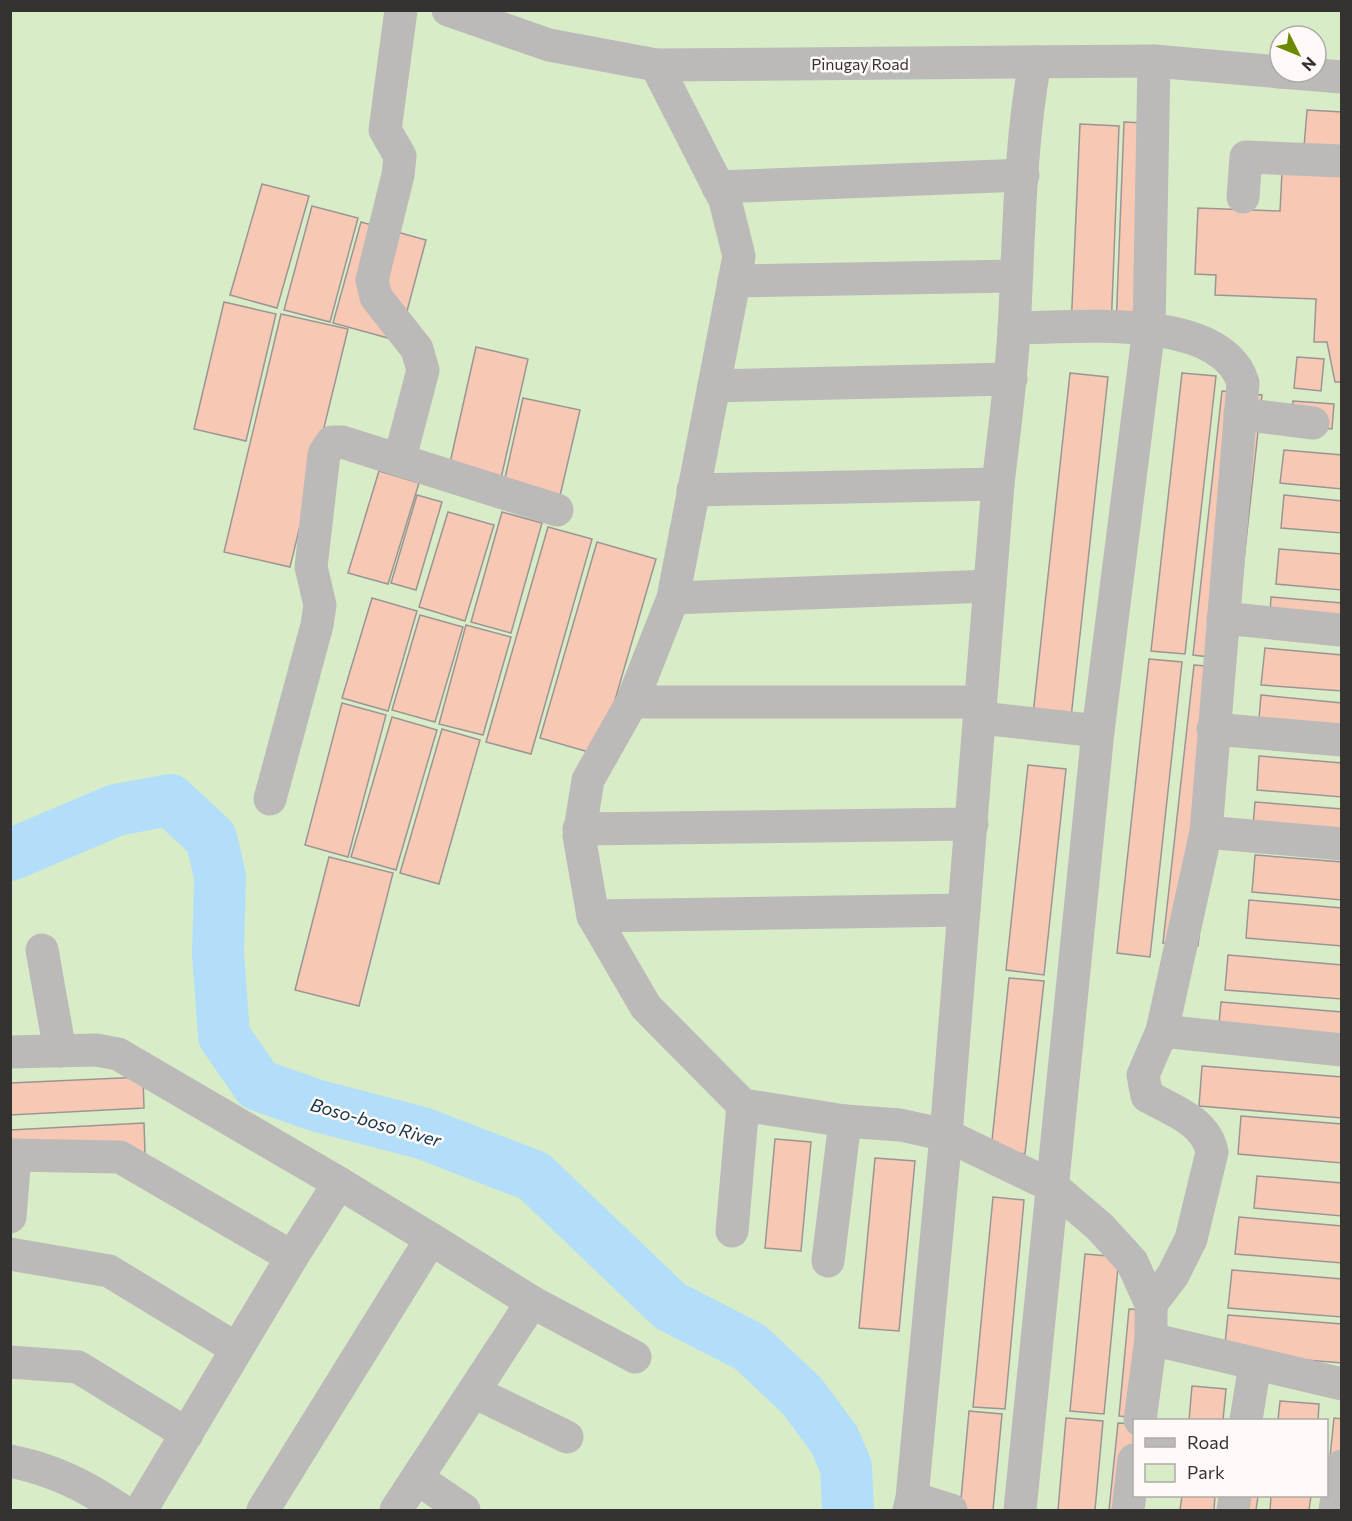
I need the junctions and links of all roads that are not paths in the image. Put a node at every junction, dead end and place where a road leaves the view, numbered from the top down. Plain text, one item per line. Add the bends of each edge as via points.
1 (401, 10) edge
2 (460, 13) edge
3 (1154, 61) junction
4 (1035, 62) junction
5 (656, 65) junction
6 (1268, 71) edge
7 (1341, 161) edge
8 (1023, 175) junction
9 (718, 187) junction
10 (1243, 197) dead end
11 (1015, 276) junction
12 (734, 281) junction
13 (1014, 328) junction
14 (1149, 328) junction
15 (1011, 379) junction
16 (714, 386) junction
17 (1240, 414) junction
18 (1313, 423) dead end
19 (400, 458) junction
20 (998, 484) junction
21 (693, 490) junction
22 (557, 510) dead end
23 (990, 586) junction
24 (673, 598) junction
25 (1223, 618) junction
26 (1340, 630) edge
27 (632, 702) junction
28 (980, 710) junction
29 (1213, 729) junction
30 (1098, 731) junction
31 (1341, 740) edge
32 (270, 800) dead end
33 (972, 824) junction
34 (579, 828) junction
35 (1206, 831) junction
36 (1341, 844) edge
37 (964, 910) junction
38 (593, 916) junction
39 (42, 950) dead end
40 (1162, 1031) junction
41 (1341, 1050) edge
42 (60, 1051) junction
43 (10, 1052) edge
44 (743, 1105) junction
45 (845, 1121) junction
46 (946, 1135) junction
47 (13, 1155) edge
48 (339, 1183) junction
49 (1052, 1186) junction
50 (10, 1217) edge
51 (732, 1232) dead end
52 (431, 1239) junction
53 (10, 1254) edge
54 (292, 1257) junction
55 (828, 1261) dead end
56 (532, 1302) junction
57 (1151, 1304) junction
58 (1150, 1340) junction
59 (237, 1349) junction
60 (635, 1357) dead end
61 (10, 1362) edge
62 (1255, 1364) junction
63 (1341, 1384) edge
64 (474, 1392) junction
65 (1140, 1419) edge
66 (1246, 1419) edge
67 (186, 1434) junction
68 (567, 1437) dead end
69 (10, 1461) edge
70 (1341, 1466) edge
71 (1133, 1468) edge
72 (418, 1479) junction
73 (911, 1504) edge
74 (121, 1510) edge
75 (141, 1510) edge
76 (263, 1510) edge
77 (396, 1510) edge
78 (464, 1510) edge
79 (951, 1510) edge
80 (1020, 1510) edge
81 (1128, 1510) edge
82 (1335, 1510) edge

1 - 19 street via 385,130 400,156 398,175 372,280 375,297 417,349 423,370
2 - 5 street, Pinugay Road via 549,45
3 - 4 street, Pinugay Road
3 - 6 street, Pinugay Road
3 - 14 street
4 - 5 street, Pinugay Road
4 - 8 street
5 - 9 street
7 - 10 street via 1246,157
8 - 9 street
8 - 11 street
9 - 12 street via 739,256
11 - 12 street
11 - 13 street
12 - 16 street
13 - 14 street
13 - 15 street
14 - 17 street via 1189,335 1222,353 1239,370 1243,383
14 - 30 street
15 - 16 street
15 - 20 street
16 - 21 street
17 - 18 street
17 - 25 street
19 - 22 street
19 - 32 street via 342,442 332,442 324,454 311,567 320,605 317,625
20 - 21 street
20 - 23 street
21 - 24 street
23 - 24 street
23 - 28 street
24 - 27 street
25 - 26 street
25 - 29 street
27 - 28 street
27 - 34 street via 588,780
28 - 30 street
28 - 33 street
29 - 31 street
29 - 35 street
30 - 49 street
33 - 34 street
33 - 37 street
34 - 38 street
35 - 36 street
35 - 40 street
37 - 38 street
37 - 46 street
38 - 44 street via 646,1007
39 - 42 street
40 - 41 street
40 - 57 street via 1143,1075 1146,1096 1201,1127 1210,1138 1212,1152 1191,1239 1173,1275
42 - 43 street
42 - 48 street via 118,1054
44 - 45 street
44 - 51 street
45 - 46 street via 900,1125
45 - 55 street
46 - 49 street
46 - 73 street
47 - 50 street
47 - 54 street via 120,1157
48 - 52 street
48 - 54 street
49 - 57 street via 1100,1227 1132,1262
49 - 80 street
52 - 56 street
52 - 76 street
53 - 59 street via 109,1271
54 - 59 street
56 - 60 street
56 - 64 street
57 - 58 street
58 - 62 street
58 - 65 street
59 - 67 street
61 - 67 street via 78,1367
62 - 63 street
62 - 66 street
64 - 68 street
64 - 72 street
67 - 75 street
69 - 74 street via 46,1469
70 - 82 street
71 - 81 street
72 - 77 street
72 - 78 street
73 - 79 street

